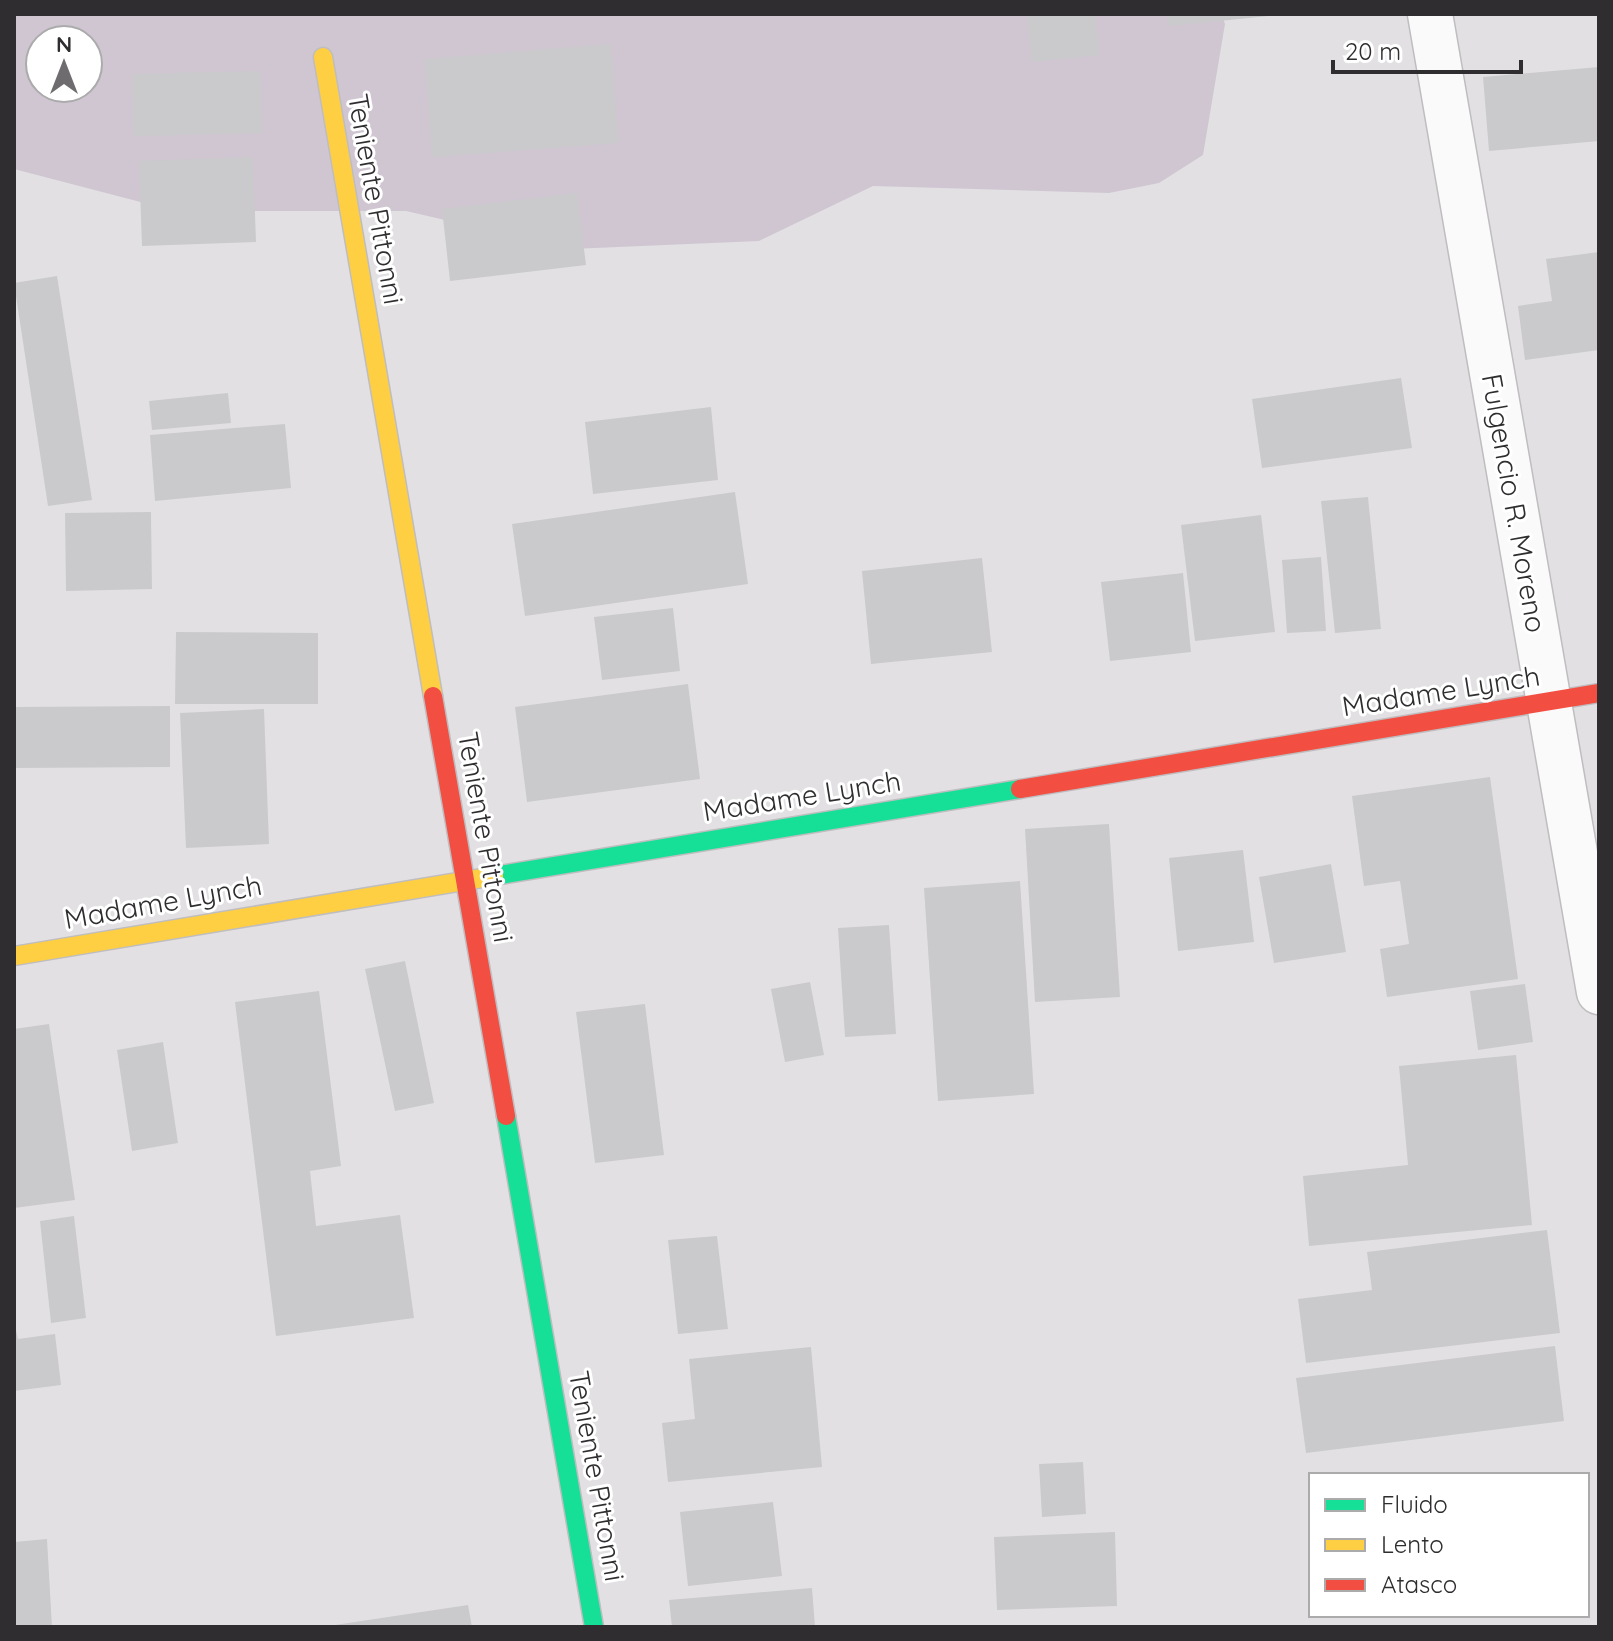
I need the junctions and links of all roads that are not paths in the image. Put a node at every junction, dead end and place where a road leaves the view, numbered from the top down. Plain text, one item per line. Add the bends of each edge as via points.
1 (1430, 14) edge
2 (323, 57) dead end
3 (1599, 693) edge
4 (1549, 702) junction
5 (465, 880) junction
6 (14, 956) edge
7 (1599, 992) edge
8 (594, 1627) edge

1 - 4 street, Fulgencio R. Moreno
2 - 5 street, Teniente Pittonni
3 - 4 street, Madame Lynch
4 - 5 street, Madame Lynch
4 - 7 street, Fulgencio R. Moreno
5 - 6 street, Madame Lynch
5 - 8 street, Teniente Pittonni

